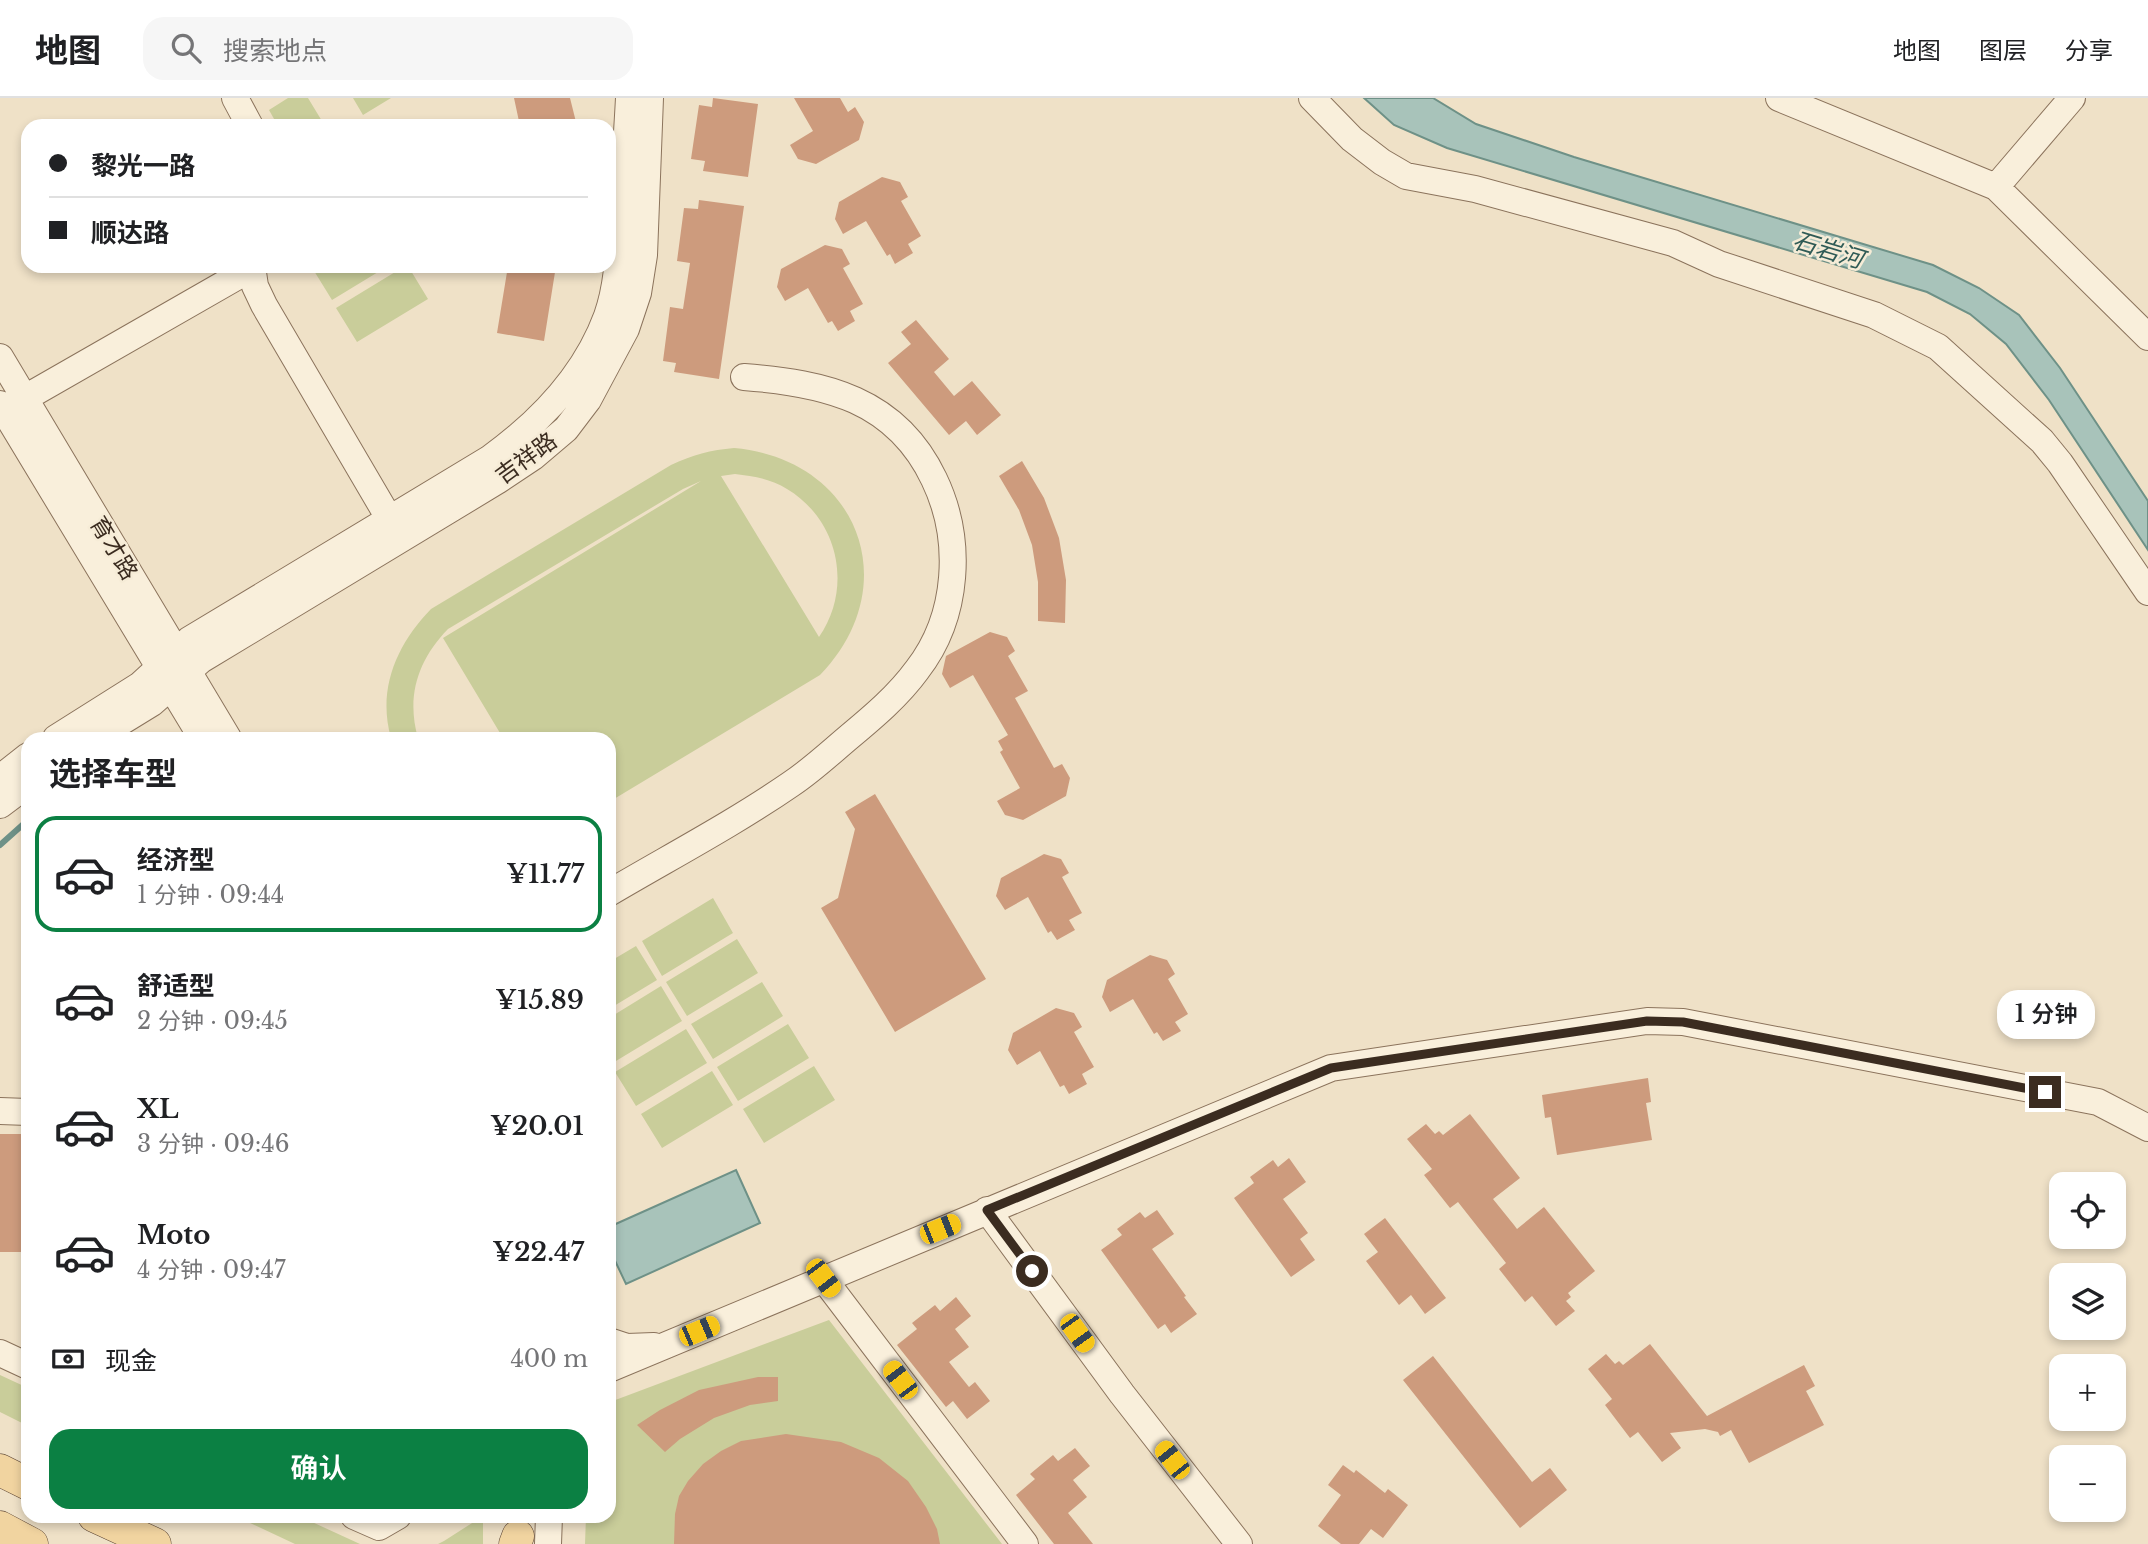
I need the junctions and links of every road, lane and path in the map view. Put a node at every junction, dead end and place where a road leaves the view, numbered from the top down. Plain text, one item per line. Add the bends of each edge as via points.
1 (235, 98) edge
2 (650, 98) edge
3 (1312, 98) edge
4 (1779, 98) edge
5 (2072, 98) edge
6 (625, 106) edge
7 (246, 119) edge
8 (1996, 187) junction
9 (241, 273) edge
10 (253, 273) edge
11 (2148, 337) edge
12 (0, 357) edge
13 (744, 377) dead end
14 (12, 401) edge
15 (390, 520) junction
16 (2148, 592) edge
17 (173, 669) junction
18 (65, 732) edge
19 (105, 732) edge
20 (199, 732) edge
21 (223, 732) edge
22 (21, 762) edge
23 (0, 778) edge
24 (21, 789) edge
25 (0, 805) edge
26 (616, 889) edge
27 (0, 1111) edge
28 (21, 1112) edge
29 (2148, 1128) edge
30 (987, 1210) junction
31 (823, 1278) junction
32 (676, 1341) junction
33 (616, 1343) edge
34 (0, 1353) edge
35 (21, 1363) edge
36 (616, 1366) edge
37 (0, 1470) edge
38 (21, 1480) edge
39 (109, 1523) edge
40 (370, 1523) edge
41 (386, 1523) edge
42 (549, 1523) edge
43 (0, 1527) edge
44 (32, 1544) edge
45 (155, 1544) edge
46 (548, 1544) edge
47 (1025, 1544) edge
48 (1239, 1544) edge

1 - 7 street
2 - 17 street, 吉祥路 via 644,256 638,293 610,363 566,429 497,481
3 - 16 street via 1352,139 1406,176 1475,189 1673,243 1719,264 1874,315 1938,347 2042,441
4 - 8 street
5 - 8 street
6 - 15 street, 吉祥路 via 616,280 593,346 572,379 519,437
8 - 11 street
9 - 14 street
10 - 15 street via 264,305
12 - 14 street, 育才路
13 - 26 street via 810,384 839,393 904,433 935,481 952,532 947,606 929,653 877,713 789,785
14 - 17 street, 育才路
15 - 17 street, 吉祥路 via 217,622
17 - 18 street
17 - 19 street via 152,703
17 - 20 street, 育才路
17 - 21 street, 育才路
22 - 23 street
24 - 25 street
27 - 28 street
29 - 30 street via 2098,1102 1683,1022 1647,1021 1331,1068
30 - 31 street
30 - 48 street
31 - 32 street
31 - 47 street
32 - 33 street via 642,1347
32 - 36 street
34 - 35 street
37 - 38 main road
39 - 45 main road
40 - 41 street via 379,1527
42 - 46 street
43 - 44 main road

